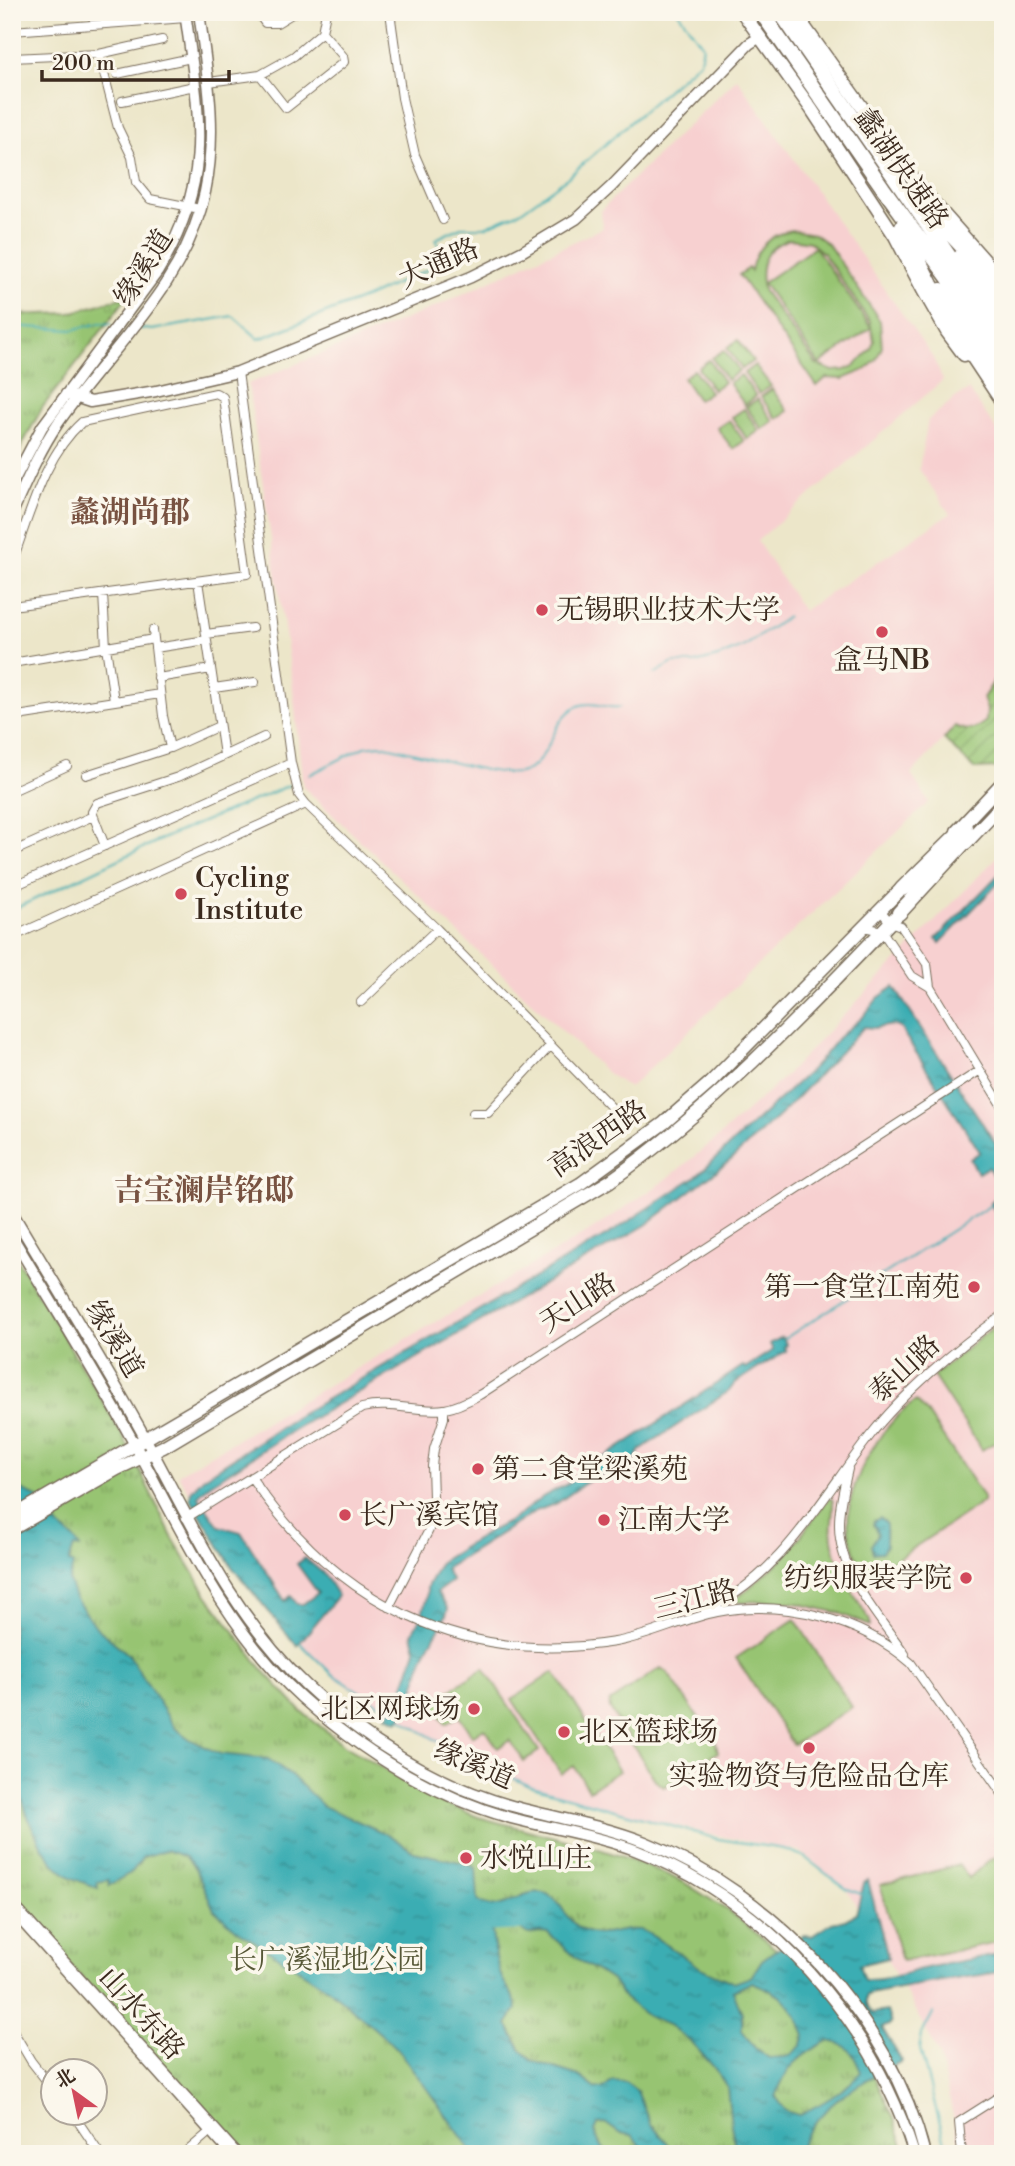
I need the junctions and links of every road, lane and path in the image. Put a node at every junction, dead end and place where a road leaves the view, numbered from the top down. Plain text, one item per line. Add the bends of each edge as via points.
1 (199, 12) edge
2 (257, 12) edge
3 (295, 12) edge
4 (326, 12) edge
5 (390, 12) edge
6 (742, 12) edge
7 (761, 12) edge
8 (780, 12) edge
9 (794, 12) edge
10 (808, 12) edge
11 (185, 15) edge
12 (804, 27) junction
13 (12, 31) edge
14 (322, 32) junction
15 (760, 37) junction
16 (162, 40) dead end
17 (99, 54) junction
18 (12, 58) edge
19 (191, 58) junction
20 (117, 74) dead end
21 (260, 75) junction
22 (209, 82) junction
23 (195, 86) junction
24 (121, 101) dead end
25 (881, 156) junction
26 (883, 188) junction
27 (920, 201) junction
28 (195, 208) junction
29 (443, 220) dead end
30 (910, 242) junction
31 (1003, 281) edge
32 (1003, 296) edge
33 (1003, 315) edge
34 (1003, 334) edge
35 (1003, 353) edge
36 (238, 372) junction
37 (1003, 377) edge
38 (71, 396) junction
39 (1003, 402) edge
40 (1003, 407) edge
41 (12, 484) edge
42 (12, 513) edge
43 (12, 562) edge
44 (198, 580) junction
45 (103, 594) junction
46 (12, 606) edge
47 (252, 628) dead end
48 (206, 637) junction
49 (154, 639) junction
50 (106, 647) junction
51 (12, 663) edge
52 (211, 669) junction
53 (158, 678) junction
54 (255, 682) dead end
55 (214, 688) junction
56 (160, 694) junction
57 (114, 700) junction
58 (17, 719) dead end
59 (219, 726) junction
60 (264, 737) dead end
61 (170, 748) junction
62 (223, 755) junction
63 (291, 764) junction
64 (67, 766) dead end
65 (86, 775) dead end
66 (1003, 782) edge
67 (12, 791) edge
68 (306, 804) junction
69 (1003, 804) edge
70 (93, 816) junction
71 (105, 846) junction
72 (12, 852) edge
73 (12, 887) edge
74 (902, 889) junction
75 (880, 910) junction
76 (891, 922) junction
77 (864, 927) junction
78 (437, 929) junction
79 (12, 937) edge
80 (930, 987) junction
81 (361, 1002) dead end
82 (550, 1046) junction
83 (979, 1071) junction
84 (1003, 1108) edge
85 (614, 1110) dead end
86 (473, 1113) dead end
87 (12, 1212) edge
88 (12, 1236) edge
89 (1003, 1315) edge
90 (444, 1409) junction
91 (140, 1441) junction
92 (147, 1455) junction
93 (114, 1464) junction
94 (849, 1466) junction
95 (251, 1477) junction
96 (189, 1516) junction
97 (12, 1517) edge
98 (12, 1529) edge
99 (389, 1607) junction
100 (684, 1621) junction
101 (911, 1663) junction
102 (1003, 1795) edge
103 (12, 1907) edge
104 (18, 1922) edge
105 (12, 2029) edge
106 (38, 2070) edge
107 (887, 2074) junction
108 (1003, 2094) edge
109 (83, 2128) edge
110 (206, 2135) junction
111 (100, 2154) edge
112 (184, 2154) edge
113 (223, 2154) edge
114 (234, 2154) edge
115 (914, 2154) edge
116 (925, 2154) edge
117 (962, 2154) edge

1 - 22 main road, 缘溪道
2 - 3 street via 265,23 277,23
4 - 14 street
5 - 29 street via 415,155
6 - 15 main road
7 - 26 highway, 蠡湖快速路
8 - 25 highway, 蠡湖快速路
9 - 12 main road
10 - 12 main road
11 - 13 street
11 - 19 main road, 缘溪道
12 - 31 main road via 917,184
14 - 21 street via 294,56
14 - 21 street via 344,62 286,108
15 - 36 main road, 大通路 via 576,219 471,277
15 - 40 main road via 895,236 947,331
16 - 17 street
17 - 18 street
17 - 28 street via 136,182 150,199
19 - 20 street
19 - 23 main road, 缘溪道
21 - 22 street
22 - 28 main road, 缘溪道 via 212,135 205,193
23 - 24 street
23 - 28 main road, 缘溪道 via 200,136
25 - 27 highway
25 - 34 highway, 蠡湖快速路
26 - 30 highway
26 - 35 highway, 蠡湖快速路
27 - 32 highway
27 - 33 highway
28 - 38 main road, 缘溪道
28 - 38 main road, 缘溪道 via 188,245 175,271 129,333
30 - 37 highway
30 - 39 highway via 950,322
36 - 38 main road, 大通路 via 90,402
36 - 63 street
38 - 41 main road, 缘溪道 via 42,427
38 - 42 main road, 缘溪道
43 - 44 street via 47,468 82,422 216,393 222,397 247,574
44 - 45 street
44 - 48 street
45 - 46 street
45 - 50 street
47 - 48 street
48 - 49 street
48 - 52 street
49 - 50 street
49 - 53 street
50 - 51 street
50 - 57 street
52 - 53 street
52 - 55 street
53 - 56 street
54 - 55 street
55 - 59 street
56 - 57 street
56 - 61 street
57 - 58 street
59 - 61 street
59 - 62 street
60 - 62 street
61 - 65 street
62 - 70 street via 178,776 97,803
63 - 68 street
63 - 71 street
64 - 67 street
66 - 74 main road, 高浪西路
68 - 78 street
68 - 79 street
69 - 76 main road, 高浪西路
70 - 71 street
70 - 72 street
71 - 73 street
74 - 75 main road, 高浪西路
74 - 76 highway via 968,831
75 - 76 street
75 - 77 main road, 高浪西路
76 - 77 street
76 - 80 street via 912,976
76 - 80 street via 901,926 927,964
76 - 92 main road, 高浪西路 via 710,1104 621,1174
77 - 91 main road, 高浪西路 via 710,1083 619,1157
78 - 81 street
78 - 82 street
80 - 83 street
82 - 85 street
82 - 86 street via 488,1113
83 - 84 street
83 - 90 street, 天山路 via 481,1394
87 - 91 main road, 缘溪道
88 - 91 main road, 缘溪道
89 - 94 street, 泰山路 via 894,1408
90 - 95 street, 天山路 via 378,1404 362,1408
90 - 99 street via 432,1466 429,1530
91 - 92 main road, 缘溪道
91 - 93 main road, 高浪西路
92 - 93 main road, 高浪西路
92 - 96 main road, 缘溪道
92 - 107 main road, 缘溪道 via 204,1574 242,1631 299,1696 376,1755 442,1792 509,1817 611,1842 668,1865 716,1892 810,1971
93 - 97 main road
93 - 98 main road
94 - 100 street, 泰山路 via 765,1570 717,1606
94 - 101 street via 839,1523 844,1555 859,1588
95 - 96 street, 天山路
95 - 99 street via 309,1549
96 - 107 main road, 缘溪道 via 233,1597 277,1654 358,1729 416,1766 478,1794 620,1833 692,1863 734,1890 802,1944 861,2017
99 - 100 street, 三江路 via 445,1631 546,1648 647,1635
100 - 101 street, 三江路 via 751,1608 803,1613 857,1629 896,1649
101 - 102 street, 三江路
103 - 104 highway, 山水东路
104 - 110 highway, 山水东路
104 - 114 highway, 山水东路
105 - 106 street
107 - 115 main road, 缘溪道
107 - 116 main road, 缘溪道 via 915,2118
108 - 117 street via 959,2122
109 - 111 street
110 - 112 street
110 - 113 highway, 山水东路

